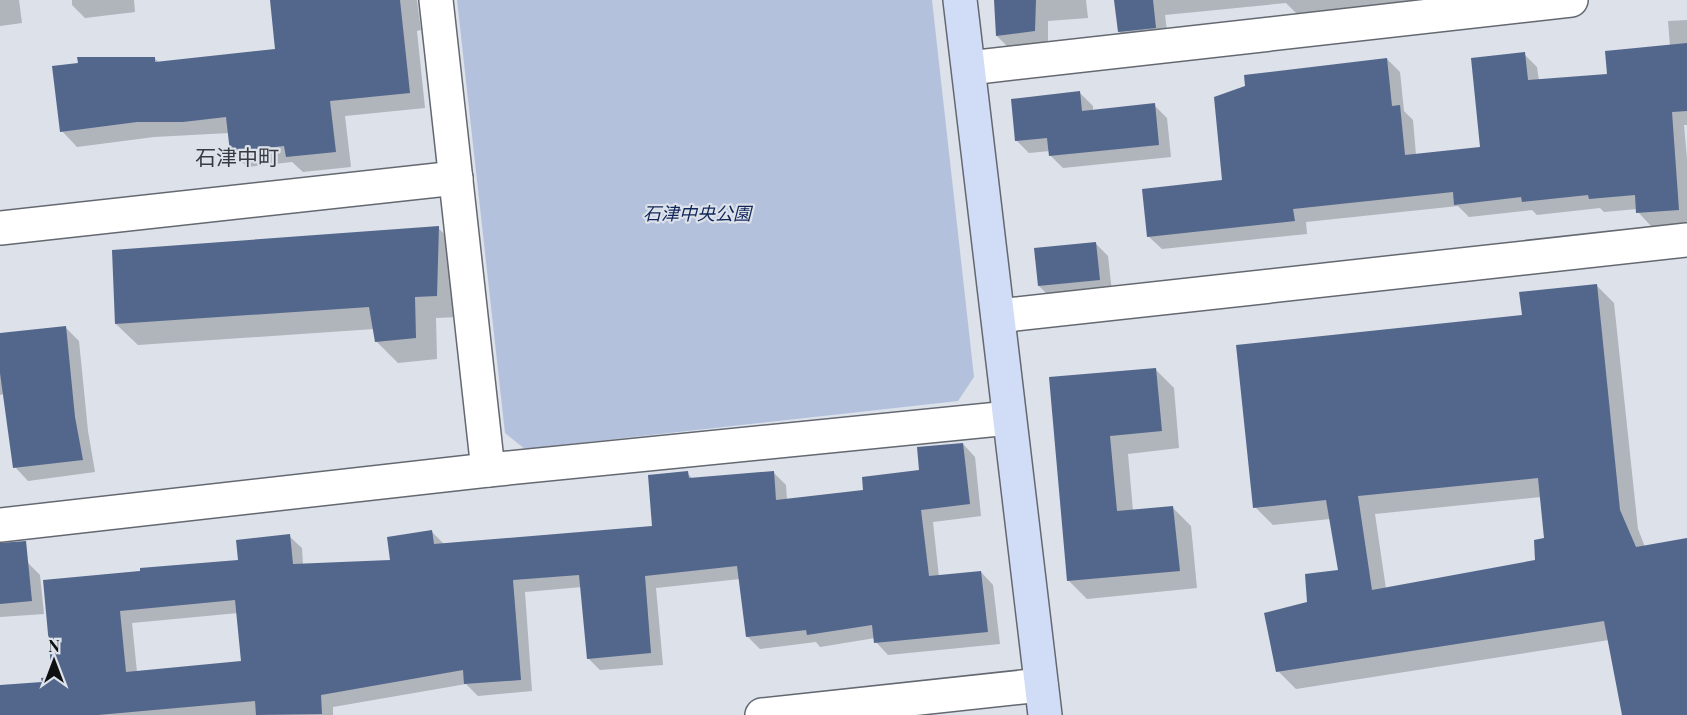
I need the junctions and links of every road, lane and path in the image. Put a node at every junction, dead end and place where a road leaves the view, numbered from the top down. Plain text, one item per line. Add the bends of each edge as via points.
1 (436, 0) edge
2 (960, 0) edge
3 (1571, 0) edge
4 (969, 68) junction
5 (456, 178) junction
6 (0, 228) edge
7 (1687, 240) edge
8 (998, 316) junction
9 (1010, 418) junction
10 (488, 470) junction
11 (0, 525) edge
12 (1043, 700) edge
13 (762, 715) edge

1 - 5 street
2 - 4 street
3 - 4 street
4 - 8 street
5 - 6 street
5 - 10 street
7 - 8 street
8 - 9 street
9 - 10 street
9 - 12 street
10 - 11 street
12 - 13 street

